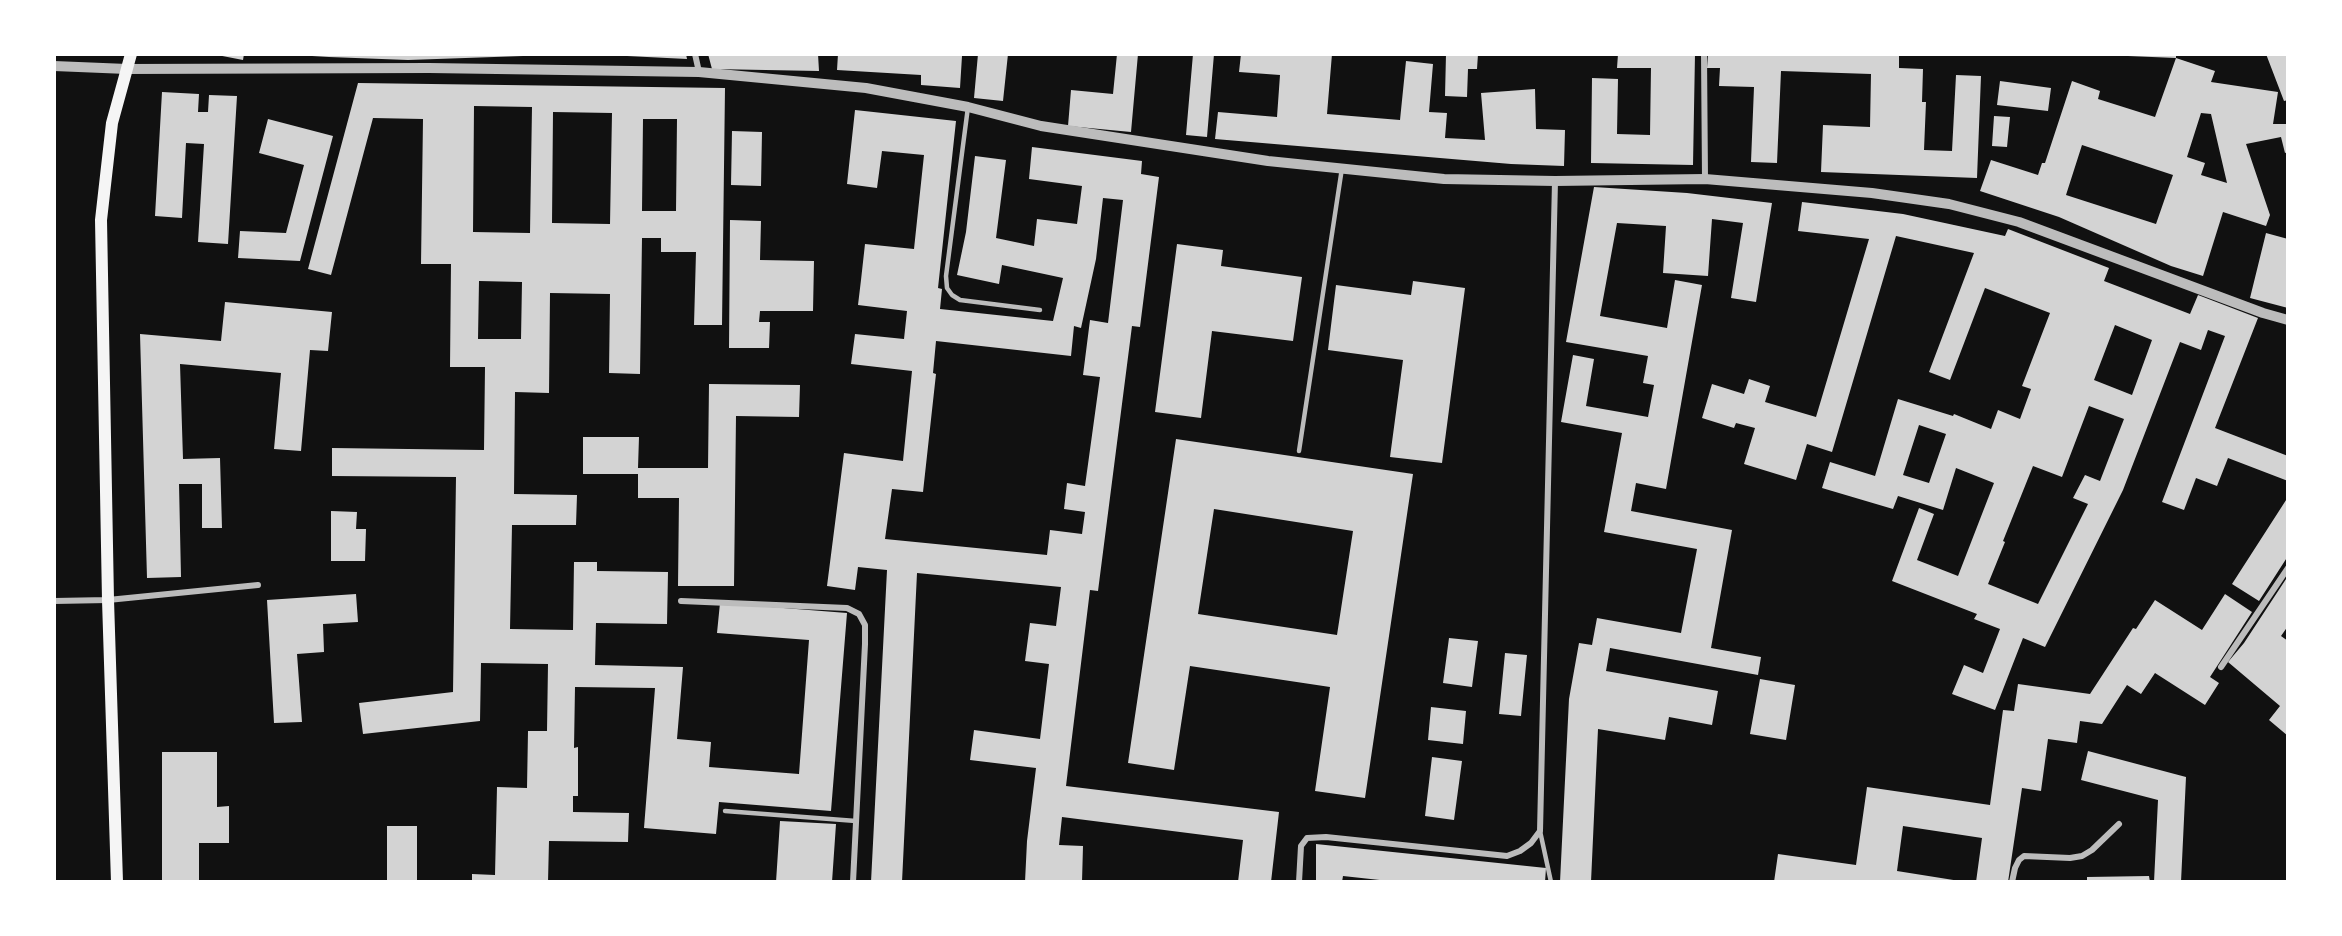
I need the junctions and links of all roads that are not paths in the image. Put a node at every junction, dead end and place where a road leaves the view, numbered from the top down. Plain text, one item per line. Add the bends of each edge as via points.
1 (131, 54) edge
2 (695, 54) edge
3 (1704, 54) edge
4 (54, 66) edge
5 (127, 69) junction
6 (699, 72) junction
7 (968, 107) junction
8 (1342, 168) junction
9 (1705, 179) junction
10 (1555, 181) junction
11 (1040, 310) dead end
12 (2288, 320) edge
13 (1299, 451) dead end
14 (2288, 568) edge
15 (258, 585) dead end
16 (108, 600) junction
17 (54, 601) edge
18 (681, 601) dead end
19 (2221, 667) dead end
20 (725, 811) dead end
21 (856, 821) junction
22 (2119, 824) dead end
23 (1540, 831) junction
24 (117, 882) edge
25 (853, 882) edge
26 (1299, 882) edge
27 (1551, 882) edge
28 (2012, 882) edge

1 - 5 main road
2 - 6 street
3 - 9 street
4 - 5 street
5 - 6 street
5 - 16 main road via 112,123 101,220
6 - 7 street via 866,88
7 - 8 street via 1041,126 1111,138
7 - 11 lane via 947,288 960,300
8 - 10 street via 1444,179
8 - 13 lane
9 - 10 street
9 - 12 street via 1872,193 1950,204 2019,222
10 - 23 street
14 - 19 street
15 - 16 street
16 - 17 street
16 - 24 main road
18 - 21 street via 847,608 859,614 865,625 865,645
20 - 21 lane
21 - 25 street
22 - 28 street via 2082,856 2024,856 2015,868
23 - 26 street via 1531,843 1507,856 1307,837 1301,846
23 - 27 lane

